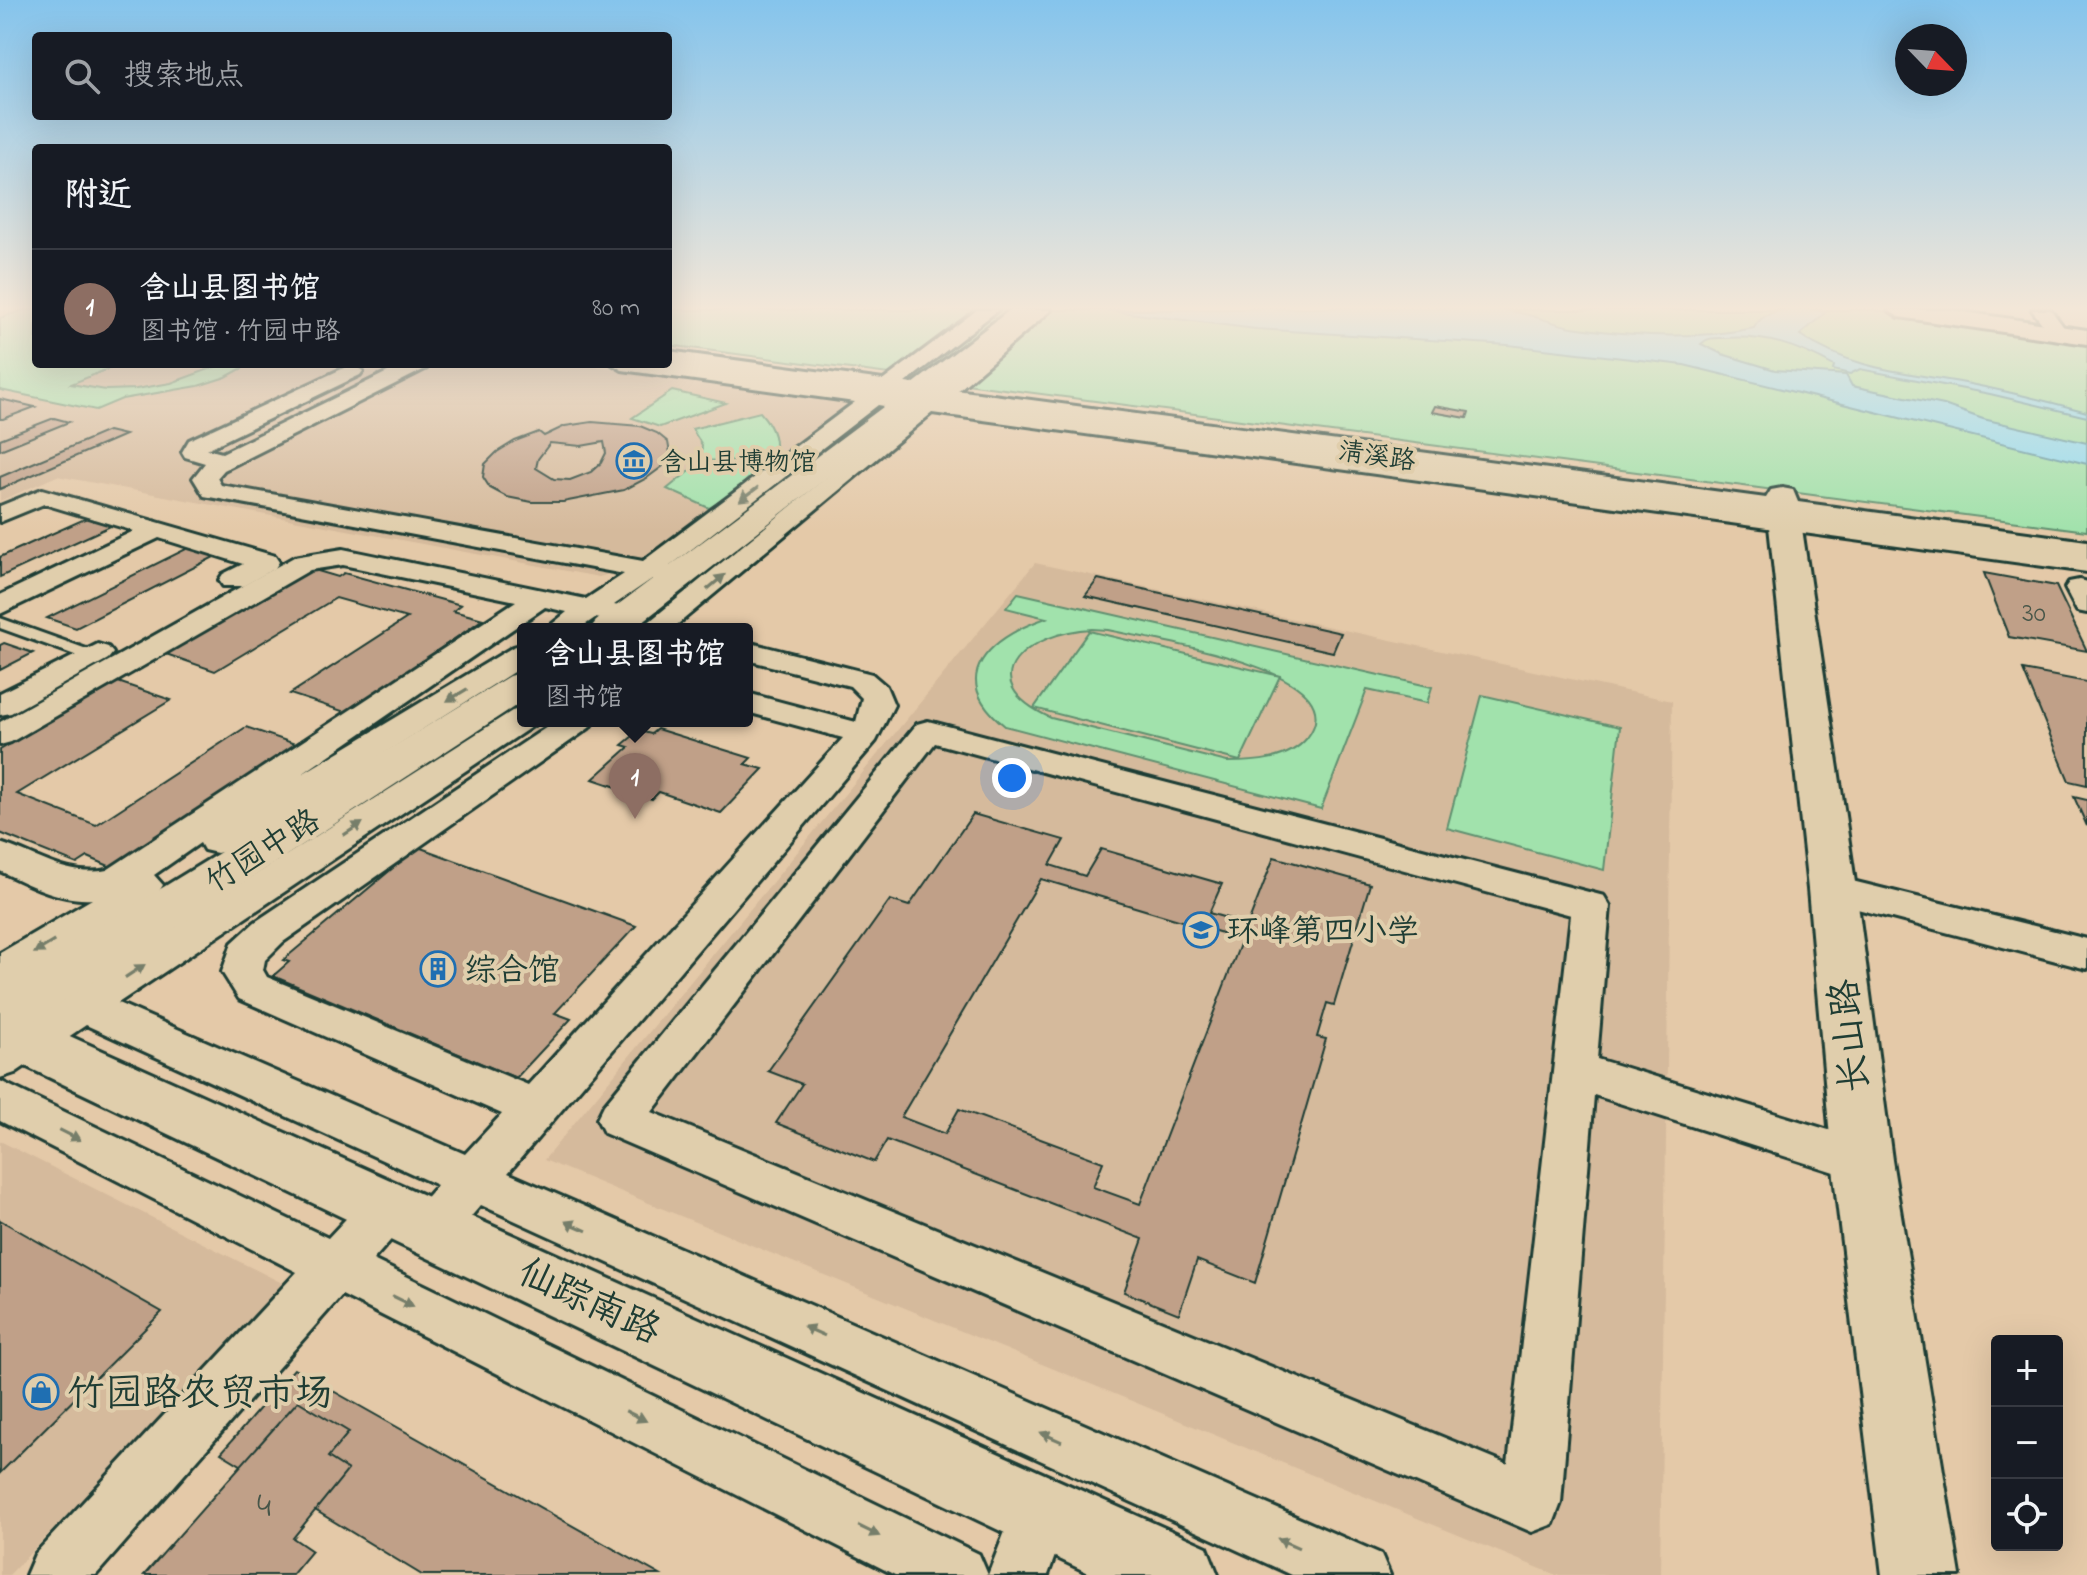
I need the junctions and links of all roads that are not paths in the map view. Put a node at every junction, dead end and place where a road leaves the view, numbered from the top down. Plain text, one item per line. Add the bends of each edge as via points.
1 (327, 384) edge
2 (380, 384) edge
3 (826, 384) edge
4 (851, 384) edge
5 (868, 384) edge
6 (923, 384) edge
7 (927, 384) edge
8 (915, 392) junction
9 (223, 461) junction
10 (1783, 510) junction
11 (0, 515) edge
12 (158, 529) junction
13 (2087, 537) edge
14 (2087, 551) edge
15 (649, 570) junction
16 (681, 576) junction
17 (2084, 586) edge
18 (540, 598) junction
19 (0, 606) edge
20 (620, 621) edge
21 (0, 623) edge
22 (753, 653) edge
23 (92, 656) junction
24 (517, 657) edge
25 (517, 688) edge
26 (753, 704) edge
27 (0, 706) edge
28 (517, 721) edge
29 (569, 727) edge
30 (865, 734) junction
31 (0, 735) edge
32 (0, 856) edge
33 (1832, 889) junction
34 (2087, 954) edge
35 (18, 1006) edge
36 (1574, 1070) junction
37 (0, 1100) edge
38 (535, 1108) junction
39 (1862, 1160) junction
40 (472, 1179) junction
41 (410, 1218) junction
42 (335, 1267) junction
43 (1043, 1509) junction
44 (56, 1575) edge
45 (958, 1575) edge
46 (1018, 1575) edge
47 (1179, 1575) edge
48 (1360, 1575) edge
49 (1921, 1575) edge

1 - 9 street via 197,445 193,452
2 - 9 street
3 - 8 street
4 - 8 main road, 清溪路
5 - 8 main road, 清溪路
6 - 8 street
7 - 8 main road
8 - 10 street
8 - 10 main road, 清溪路 via 1394,451
8 -> 15 street
8 - 16 main road
20 -> 8 street via 700,595
9 - 15 street via 205,478 213,491
10 - 13 main road, 清溪路
10 - 14 main road, 清溪路
10 - 17 street
10 - 33 main road, 长山路
11 - 12 street via 42,496
12 - 19 street
12 - 23 street via 266,562
15 - 16 street
15 - 20 street
16 - 20 main road
18 - 20 street
18 - 31 street via 343,557 303,563
18 - 32 street via 118,881 72,887
21 - 23 lane
22 - 30 street via 861,680 874,689 877,714
23 - 27 street
24 -> 35 street
25 - 35 main road, 竹园中路
26 - 30 street
35 -> 28 street
29 - 38 street via 269,932 246,954 242,972 253,988
30 - 38 street
33 - 34 street
33 - 39 main road, 长山路
35 - 40 street
35 - 41 main road, 仙踪南路
36 - 36 street via 1591,906 928,731 620,1119 1532,1503
36 - 39 street
37 -> 42 street
38 - 40 street
39 - 49 main road, 长山路
40 - 41 street
48 -> 40 street
41 - 42 street
41 - 43 main road, 仙踪南路
42 - 44 street
42 -> 45 street
43 - 46 street
43 - 47 main road, 仙踪南路

